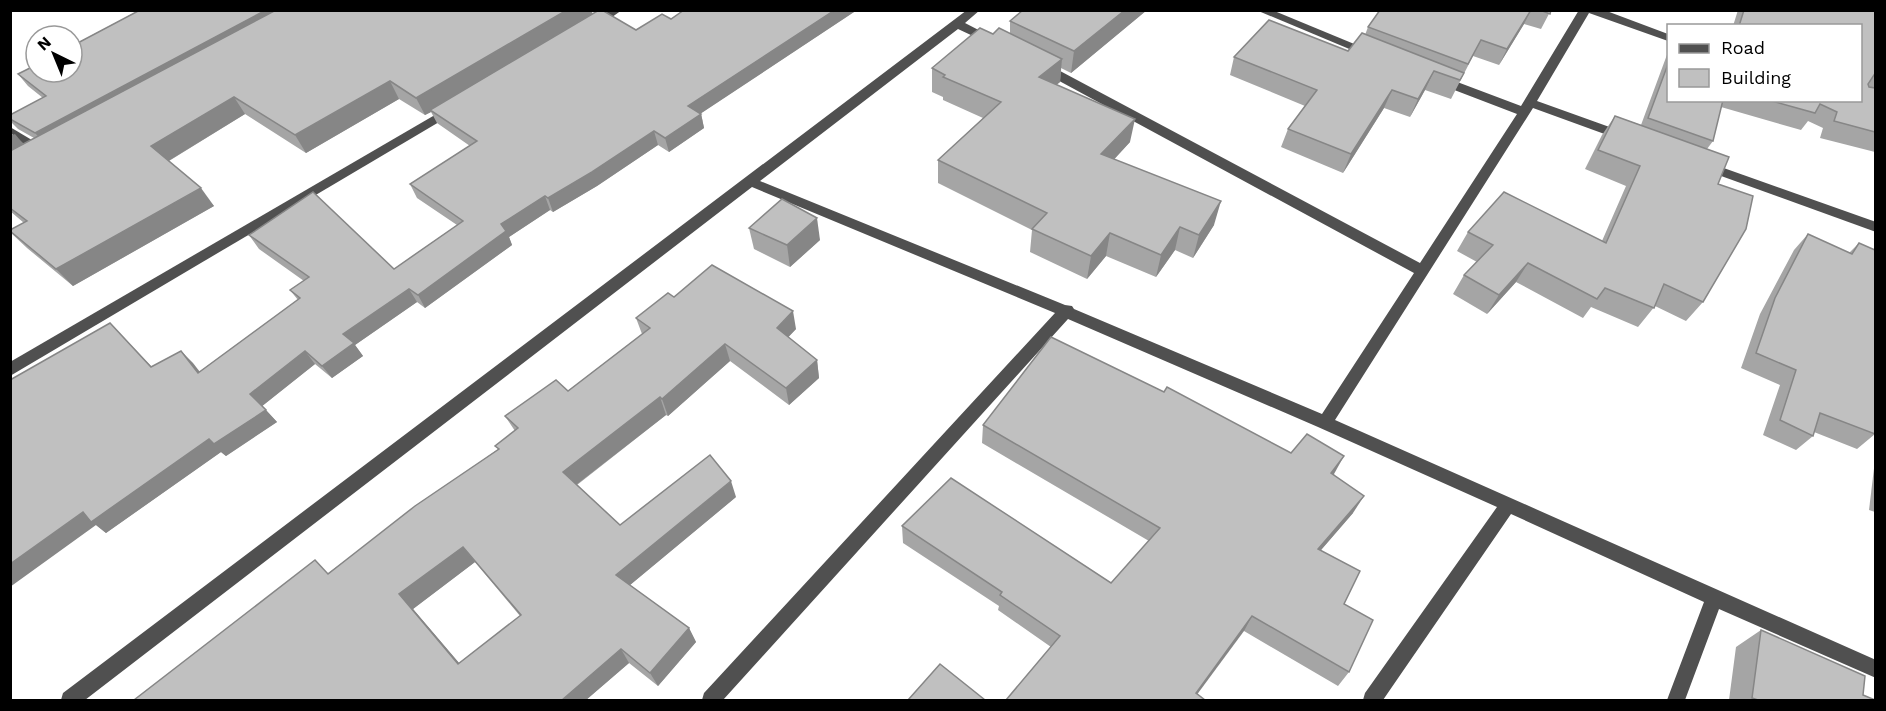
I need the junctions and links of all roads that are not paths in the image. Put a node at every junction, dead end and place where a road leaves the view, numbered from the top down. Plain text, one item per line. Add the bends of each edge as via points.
1 (617, 10) edge
2 (975, 10) edge
3 (1261, 10) edge
4 (1585, 10) edge
5 (1592, 10) edge
6 (957, 24) junction
7 (580, 33) edge
8 (1667, 38) edge
9 (1009, 50) edge
10 (1381, 57) edge
11 (1029, 60) edge
12 (1425, 74) edge
13 (467, 100) edge
14 (1527, 107) junction
15 (10, 131) edge
16 (1641, 142) edge
17 (1686, 159) edge
18 (28, 162) edge
19 (749, 181) junction
20 (1875, 228) edge
21 (1422, 272) junction
22 (1067, 310) junction
23 (10, 370) edge
24 (1325, 423) junction
25 (1508, 505) junction
26 (1714, 600) junction
27 (1875, 669) edge
28 (70, 700) edge
29 (711, 700) edge
30 (1372, 700) edge
31 (1676, 700) edge

1 - 7 street
2 - 6 street
3 - 10 street
4 - 14 street
5 - 8 street
6 - 9 street
6 - 19 street
11 - 21 street via 1091,90
12 - 14 street
13 - 23 street
14 - 16 street
14 - 21 street
15 - 18 street via 50,150
17 - 20 street
19 - 22 street
19 - 28 street
21 - 24 street
22 - 24 street
22 - 29 street
24 - 25 street
25 - 26 street
25 - 30 street
26 - 27 street
26 - 31 street

